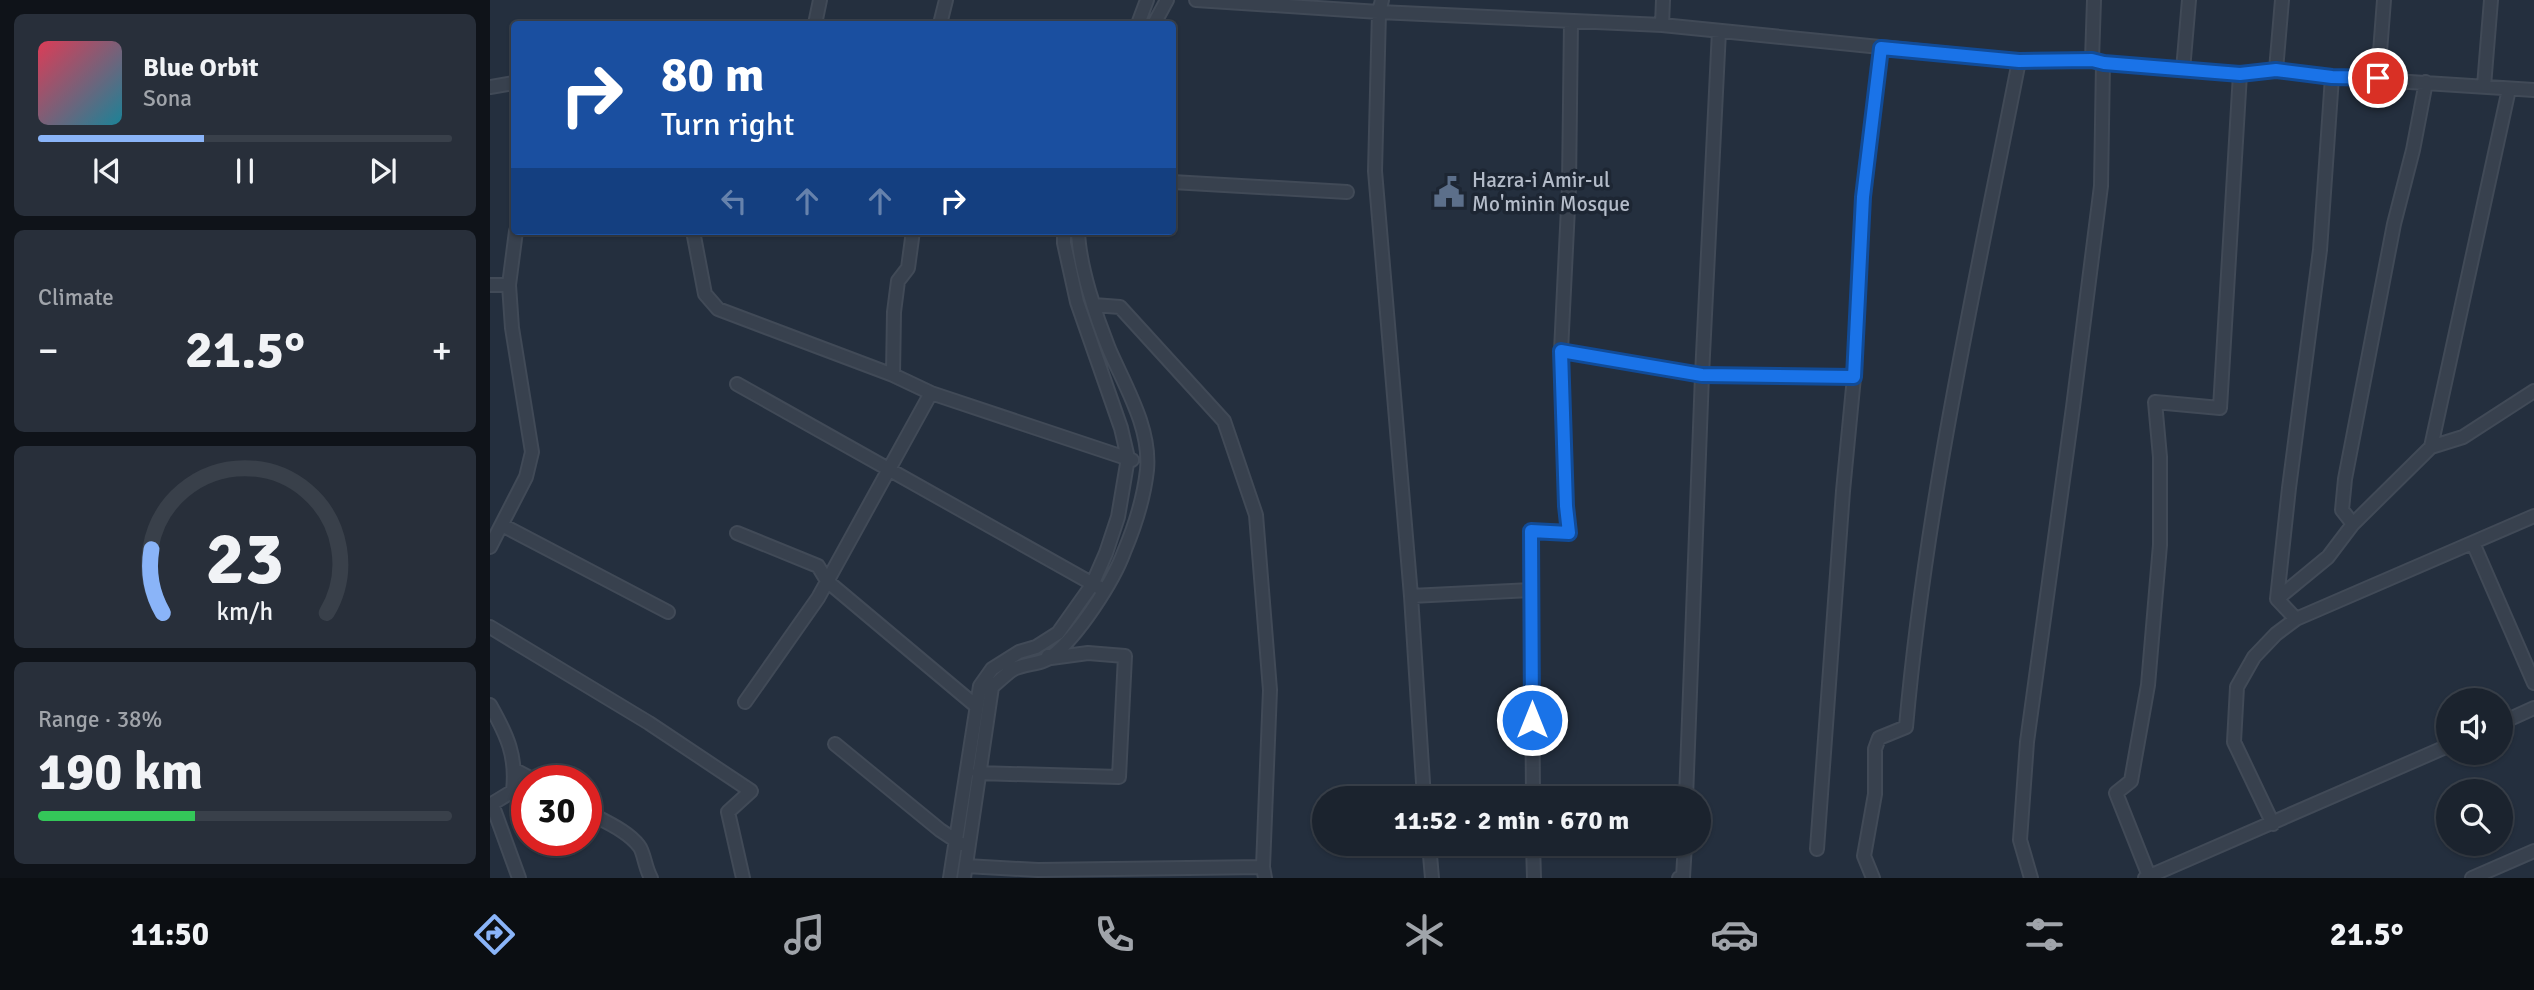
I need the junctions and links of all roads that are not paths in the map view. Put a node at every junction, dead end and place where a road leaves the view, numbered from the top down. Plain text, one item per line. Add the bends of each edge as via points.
1 (820, 0) edge
2 (946, 0) edge
3 (1147, 0) edge
4 (1167, 0) edge
5 (1196, 0) edge
6 (1663, 0) edge
7 (2094, 0) edge
8 (2189, 0) edge
9 (2282, 0) edge
10 (2384, 0) edge
11 (2491, 0) edge
12 (1380, 6) edge
13 (816, 21) edge
14 (941, 21) edge
15 (1139, 21) edge
16 (1156, 21) edge
17 (1571, 21) junction
18 (1662, 25) junction
19 (1719, 31) junction
20 (1881, 48) junction
21 (2019, 61) junction
22 (2098, 62) junction
23 (2182, 69) junction
24 (2276, 70) junction
25 (2240, 74) junction
26 (2332, 77) junction
27 (2378, 78) junction
28 (2426, 82) junction
29 (511, 84) edge
30 (2484, 86) junction
31 (490, 87) edge
32 (2509, 89) junction
33 (2534, 90) edge
34 (1176, 182) edge
35 (1347, 192) dead end
36 (515, 235) edge
37 (694, 235) edge
38 (912, 235) edge
39 (1064, 235) edge
40 (1079, 235) edge
41 (490, 285) edge
42 (509, 285) junction
43 (1077, 302) junction
44 (1093, 302) junction
45 (1561, 351) junction
46 (893, 374) junction
47 (1702, 375) junction
48 (1854, 377) junction
49 (737, 384) dead end
50 (2534, 391) edge
51 (931, 393) junction
52 (2431, 447) junction
53 (1128, 458) junction
54 (889, 468) junction
55 (1147, 468) junction
56 (2534, 516) edge
57 (2353, 524) junction
58 (502, 525) junction
59 (737, 533) dead end
60 (2473, 543) junction
61 (490, 547) edge
62 (827, 581) junction
63 (1098, 588) junction
64 (1531, 590) junction
65 (1411, 596) junction
66 (2277, 599) junction
67 (668, 612) dead end
68 (2296, 619) junction
69 (490, 628) edge
70 (1035, 647) junction
71 (1051, 658) junction
72 (2534, 683) edge
73 (745, 702) dead end
74 (490, 705) edge
75 (976, 706) junction
76 (2534, 708) edge
77 (2513, 718) edge
78 (835, 744) dead end
79 (2436, 751) edge
80 (515, 765) edge
81 (978, 773) junction
82 (1423, 786) edge
83 (1533, 786) edge
84 (1686, 786) edge
85 (511, 791) edge
86 (491, 805) edge
87 (602, 820) edge
88 (2273, 824) junction
89 (954, 841) junction
90 (968, 847) junction
91 (1817, 849) dead end
92 (2534, 851) edge
93 (1430, 856) edge
94 (1533, 856) edge
95 (1684, 856) edge
96 (965, 872) edge
97 (1264, 872) edge
98 (2147, 877) edge
99 (519, 878) edge
100 (651, 878) edge
101 (743, 878) edge
102 (950, 878) edge
103 (1432, 878) edge
104 (1534, 878) edge
105 (1679, 878) edge
106 (1873, 878) edge
107 (2031, 878) edge
108 (2472, 878) edge

1 - 13 street
2 - 14 street
3 - 15 street
4 - 16 street
5 - 12 street
6 - 18 street
7 - 22 street
8 - 23 street
9 - 24 street
10 - 27 street
11 - 30 street
12 - 17 street
12 - 65 street via 1375,170
17 - 18 street
17 - 45 street
18 - 19 street
19 - 20 street
19 - 47 street
20 - 21 street
20 - 48 street via 1863,197
21 - 22 street
21 - 106 street via 1930,535 1906,726 1879,738 1875,749 1875,794 1864,856
22 - 23 street
22 - 107 street via 2101,186 2026,742 2020,840
23 - 25 street
24 - 25 street
24 - 26 street
25 - 98 street via 2220,408 2155,402 2160,545 2148,685 2131,781 2116,793
26 - 27 street
26 - 66 street via 2320,250
27 - 28 street
28 - 30 street
28 - 57 street via 2345,479 2342,510
29 - 31 street
30 - 32 street
32 - 33 street
32 - 52 street
34 - 35 street
36 - 42 street
37 - 46 street via 705,294 718,309
38 - 46 street via 908,268 898,281
39 - 43 street
40 - 44 street
41 - 42 street
42 - 58 street via 532,452 526,477
43 - 44 street
43 - 53 street
44 - 55 street via 1136,410
44 - 97 street via 1120,306 1224,421 1256,515 1270,690
45 - 47 street
45 - 64 street via 1569,533 1531,531
46 - 51 street
47 - 48 street
47 - 84 street
48 - 91 street
49 - 54 street
50 - 52 street via 2463,437
51 - 53 street
51 - 54 street
52 - 57 street
53 - 55 street
53 - 63 street via 1118,517
54 - 62 street
54 - 63 street
55 - 63 street via 1134,528 1117,570
56 - 60 street
57 - 66 street via 2328,557
58 - 61 street
58 - 67 street
59 - 62 street via 818,566
60 - 68 street
60 - 72 street
62 - 73 street
62 - 75 street
63 - 70 street via 1058,633
63 - 71 street via 1071,637
64 - 65 street
64 - 83 street
65 - 82 street
66 - 68 street
68 - 88 street via 2254,657 2237,687 2234,742
69 - 101 street via 751,790 728,813
70 - 71 street
70 - 75 street via 992,669 980,686
71 - 81 street via 1013,670 992,687
71 - 81 street via 1088,653 1125,656 1119,776
74 - 80 street via 507,735
75 - 89 street
76 - 77 street
78 - 89 street
79 - 88 street
81 - 90 street
85 - 86 street
86 - 99 street
87 - 100 street via 641,848
88 - 98 street
89 - 90 street
89 - 102 street
90 - 96 street
92 - 108 street
93 - 103 street
94 - 104 street
95 - 105 street via 1683,877
96 - 97 street

